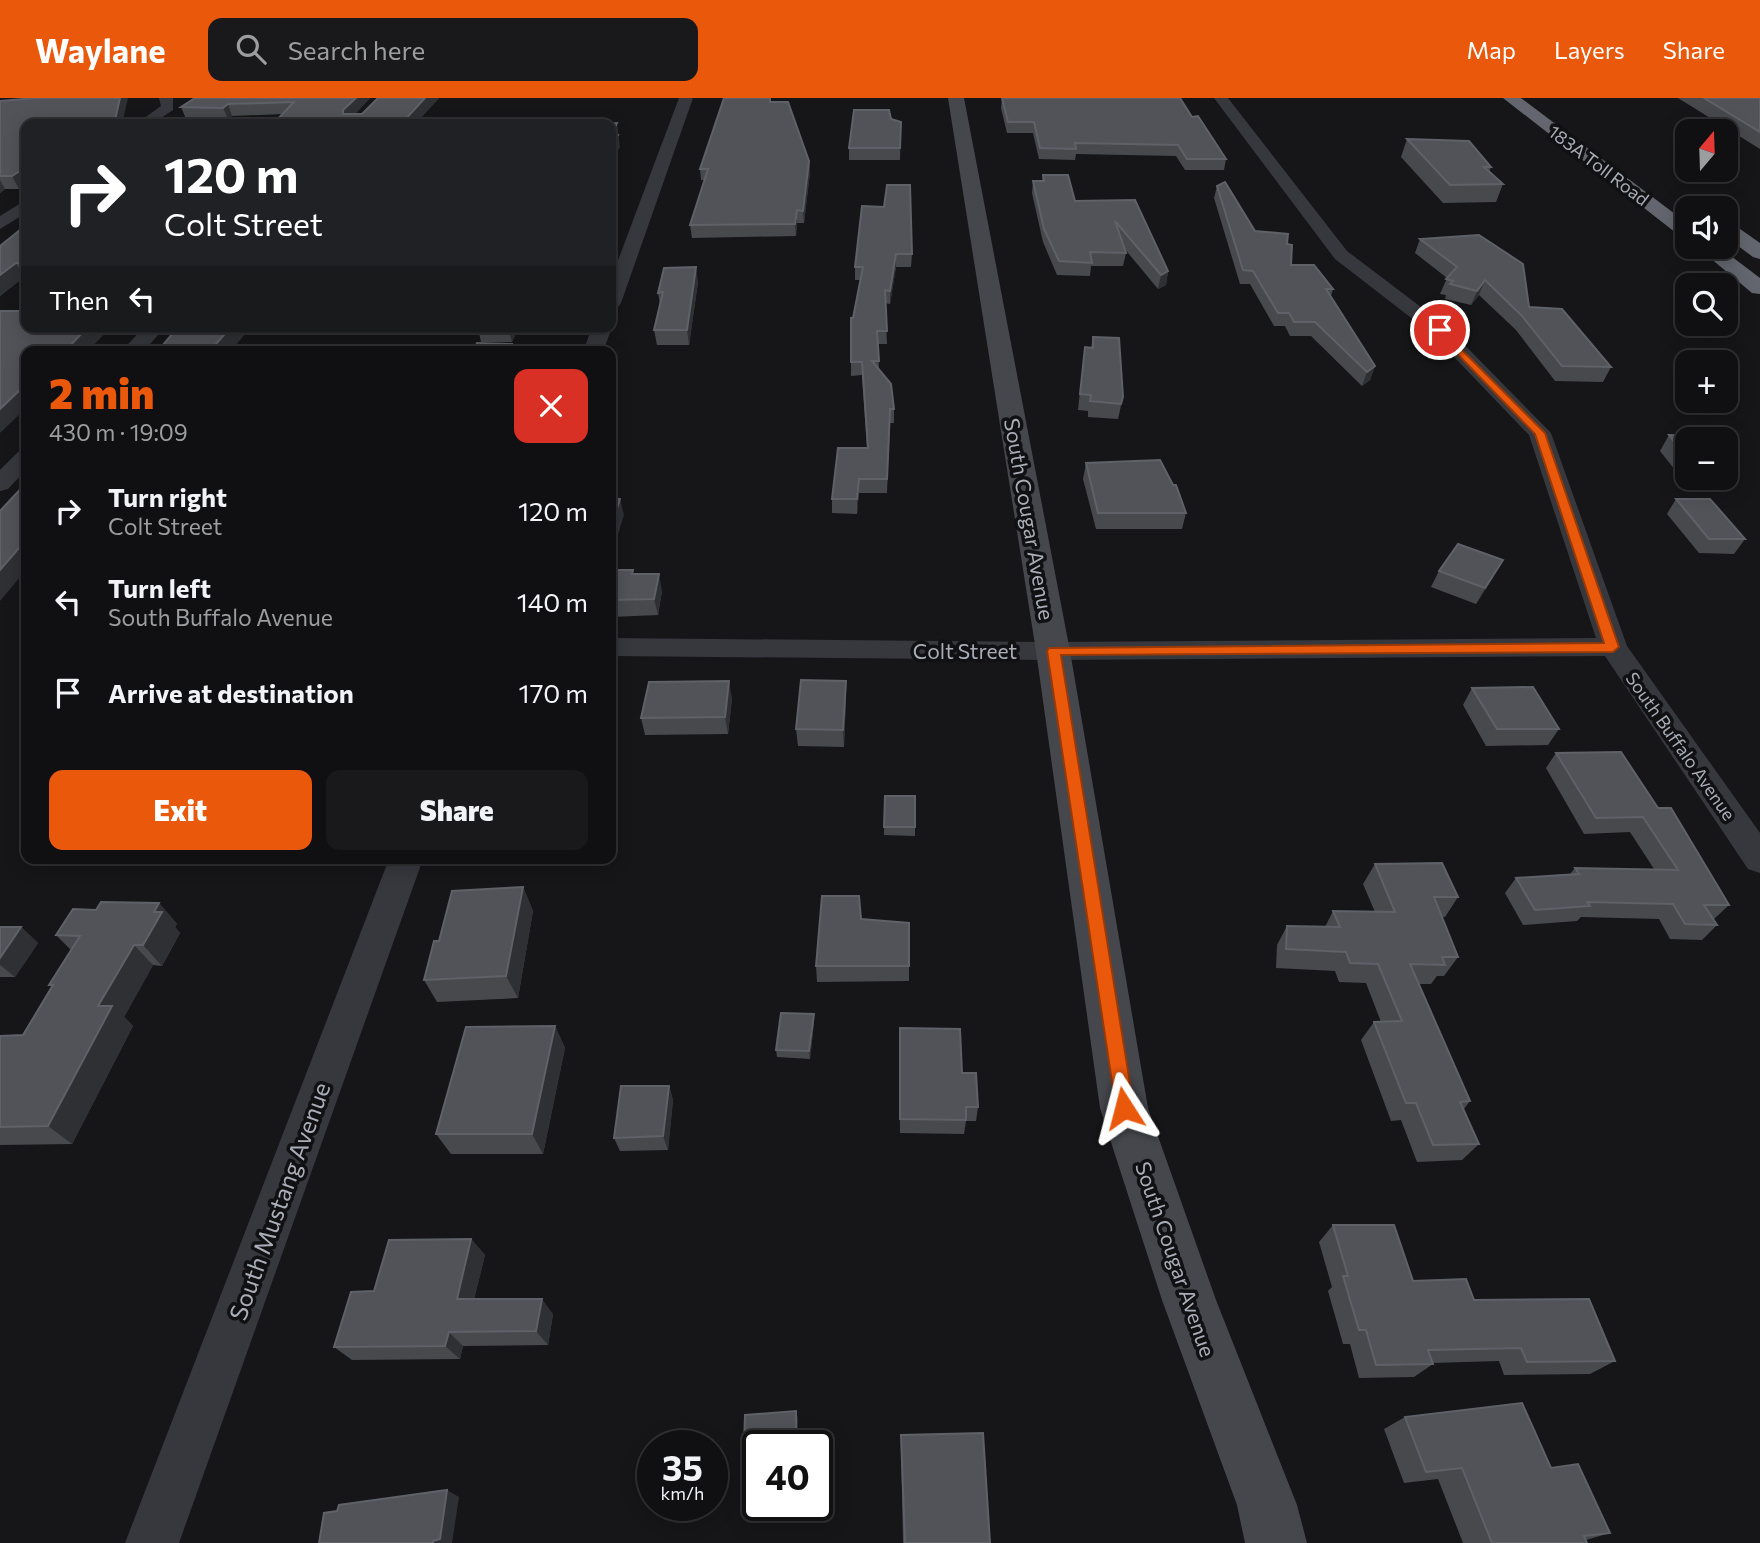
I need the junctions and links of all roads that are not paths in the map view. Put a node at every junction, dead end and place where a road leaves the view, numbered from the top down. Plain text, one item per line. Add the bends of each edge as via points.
1 (166, 98) edge
2 (686, 98) edge
3 (956, 98) edge
4 (1221, 98) edge
5 (1511, 98) edge
6 (150, 119) edge
7 (21, 209) edge
8 (1675, 223) edge
9 (0, 224) edge
10 (1738, 237) edge
11 (1760, 253) edge
12 (1723, 259) edge
13 (1760, 288) edge
14 (616, 289) edge
15 (149, 333) edge
16 (137, 346) edge
17 (21, 462) edge
18 (0, 484) edge
19 (616, 647) edge
20 (1613, 647) junction
21 (1054, 651) junction
22 (1760, 860) edge
23 (404, 864) edge
24 (152, 1543) edge
25 (1276, 1543) edge

1 - 6 street via 168,107
2 - 14 street
3 - 21 street, South Cougar Avenue
4 - 20 street, South Buffalo Avenue via 1341,255 1440,330 1540,433
5 - 8 highway, 183A Toll Road
7 - 9 street
10 - 11 highway
12 - 13 highway
15 - 16 street
17 - 18 street
19 - 21 street, Colt Street
20 - 21 street, Colt Street
20 - 22 street, South Buffalo Avenue
21 - 25 street, South Cougar Avenue via 1124,1108 1189,1300 1267,1504
23 - 24 street, South Mustang Avenue

